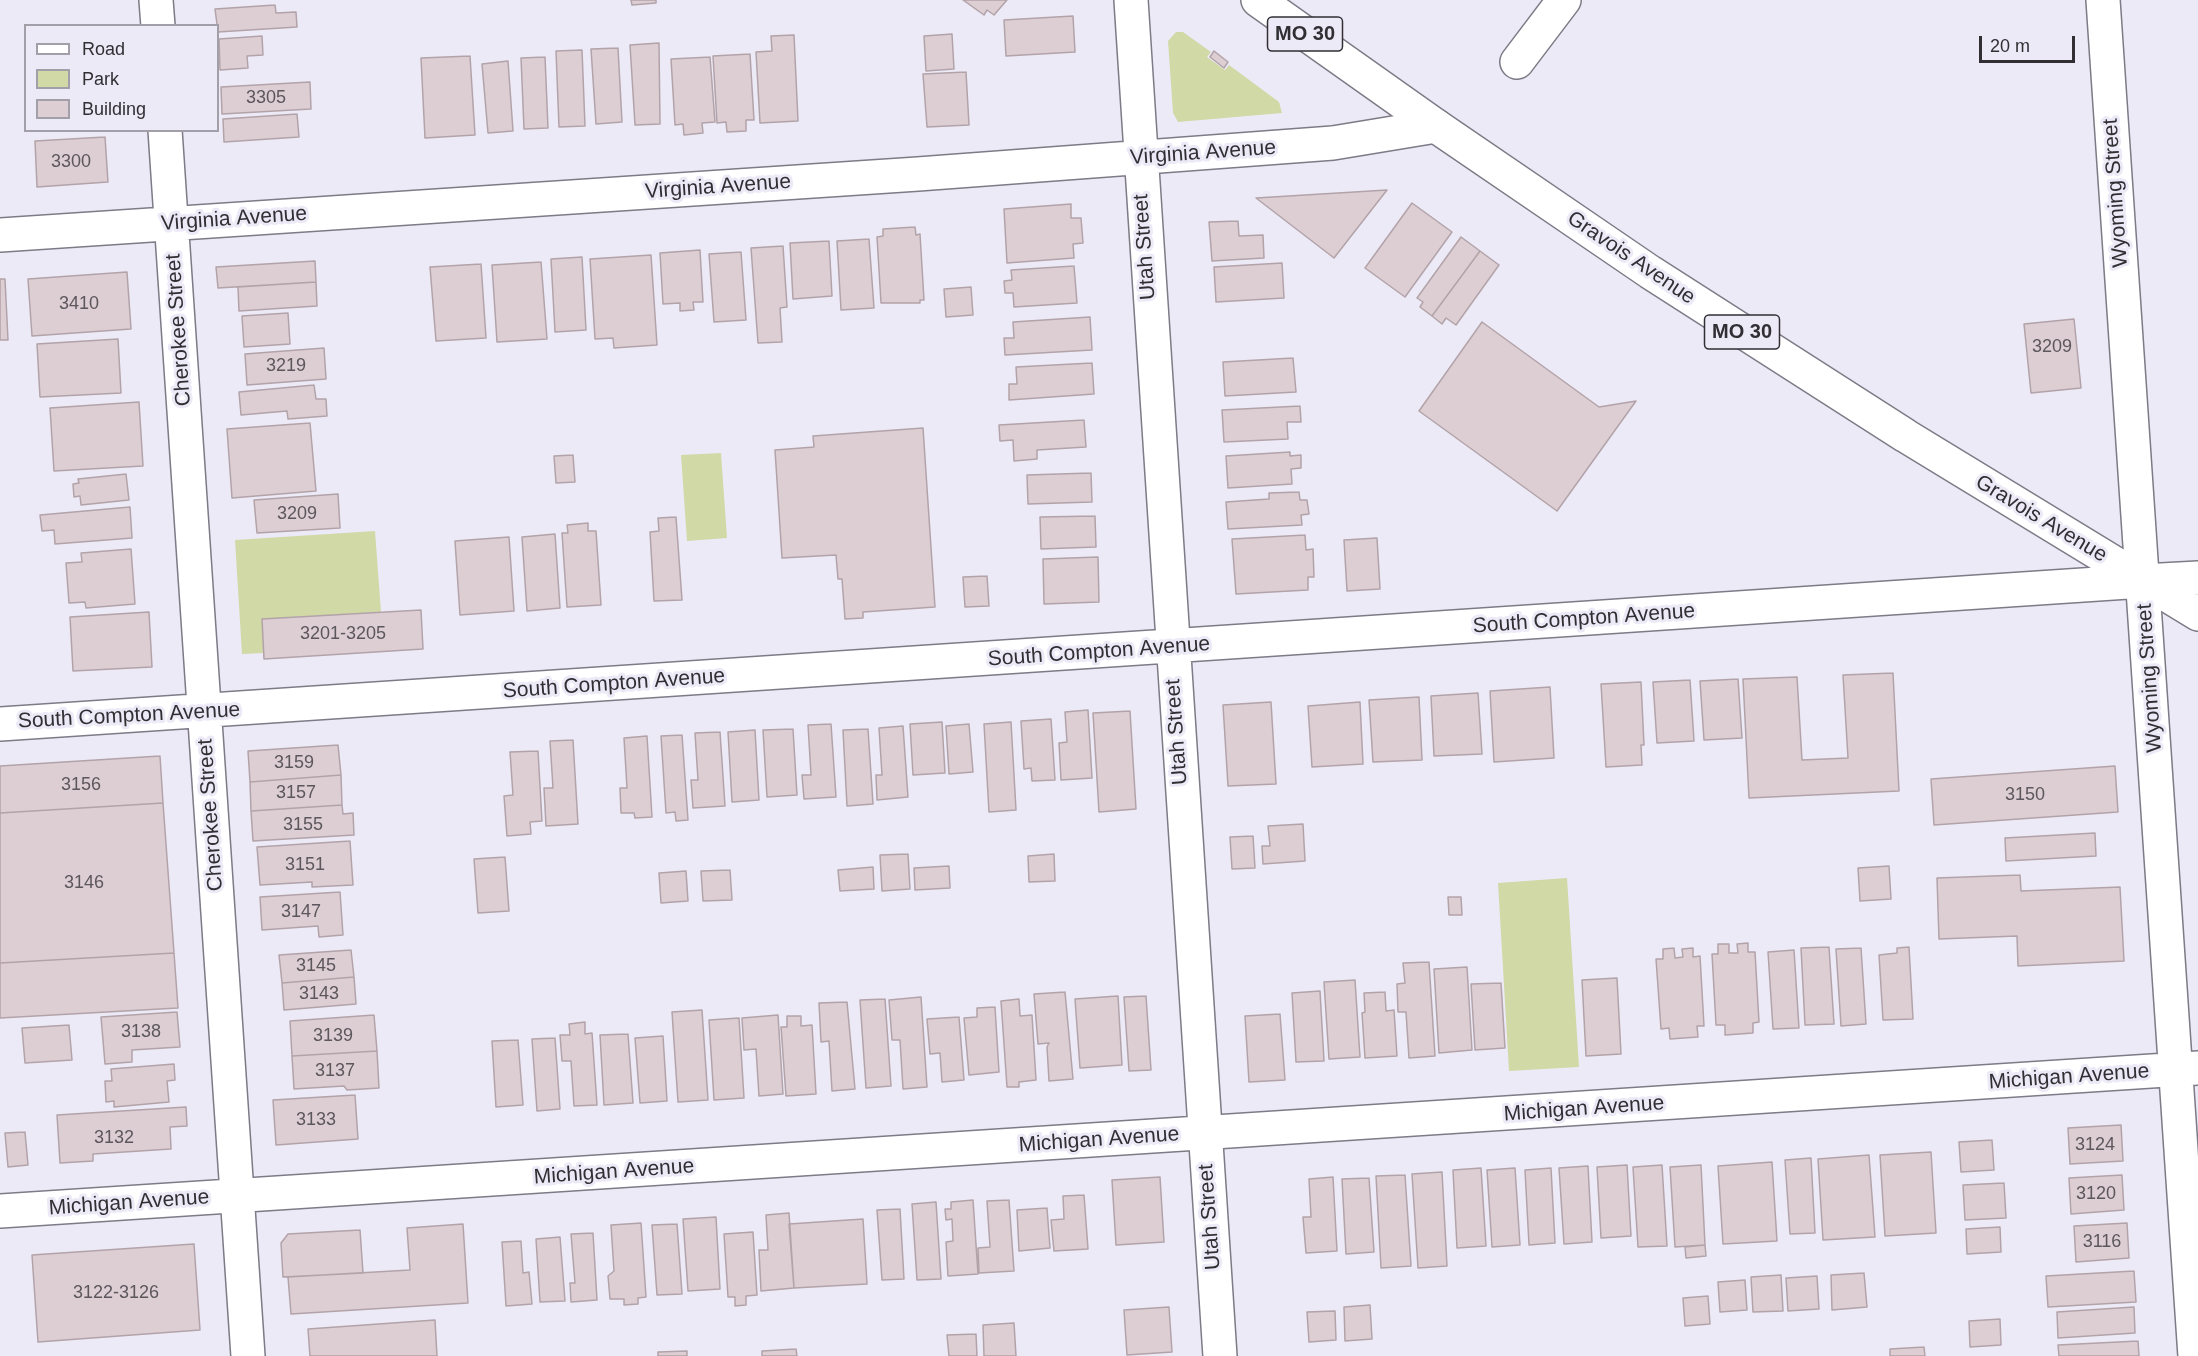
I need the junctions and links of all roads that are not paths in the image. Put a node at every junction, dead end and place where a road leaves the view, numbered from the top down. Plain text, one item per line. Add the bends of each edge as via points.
1 (156, 0) edge
2 (1131, 0) edge
3 (1258, 0) edge
4 (1564, 0) edge
5 (2103, 0) edge
6 (158, 24) edge
7 (1517, 62) dead end
8 (1436, 126) junction
9 (165, 132) edge
10 (1139, 158) junction
11 (171, 223) junction
12 (0, 236) edge
13 (2198, 578) edge
14 (2143, 581) junction
15 (2198, 614) edge
16 (1171, 647) junction
17 (204, 712) junction
18 (0, 724) edge
19 (2187, 1069) edge
20 (1204, 1133) junction
21 (237, 1196) junction
22 (0, 1211) edge
23 (248, 1356) edge
24 (1220, 1356) edge
25 (2194, 1356) edge

1 - 6 street
2 - 10 street, Utah Street
3 - 8 street, Gravois Avenue / MO 30
4 - 7 street
5 - 14 street, Wyoming Street
8 - 10 street, Virginia Avenue via 1333,143
8 - 14 street, Gravois Avenue / MO 30 via 1801,370
9 - 11 street, Cherokee Street
10 - 11 street, Virginia Avenue
10 - 16 street, Utah Street
11 - 12 street, Virginia Avenue
11 - 17 street, Cherokee Street
13 - 14 street, South Compton Avenue
14 - 15 street, Gravois Avenue / MO 30
14 - 16 street, South Compton Avenue
14 - 19 street, Wyoming Street
16 - 17 street, South Compton Avenue
16 - 20 street, Utah Street
17 - 18 street, South Compton Avenue
17 - 21 street, Cherokee Street
19 - 20 street, Michigan Avenue
19 - 25 street, Wyoming Street
20 - 21 street, Michigan Avenue
20 - 24 street, Utah Street
21 - 22 street, Michigan Avenue
21 - 23 street, Cherokee Street

